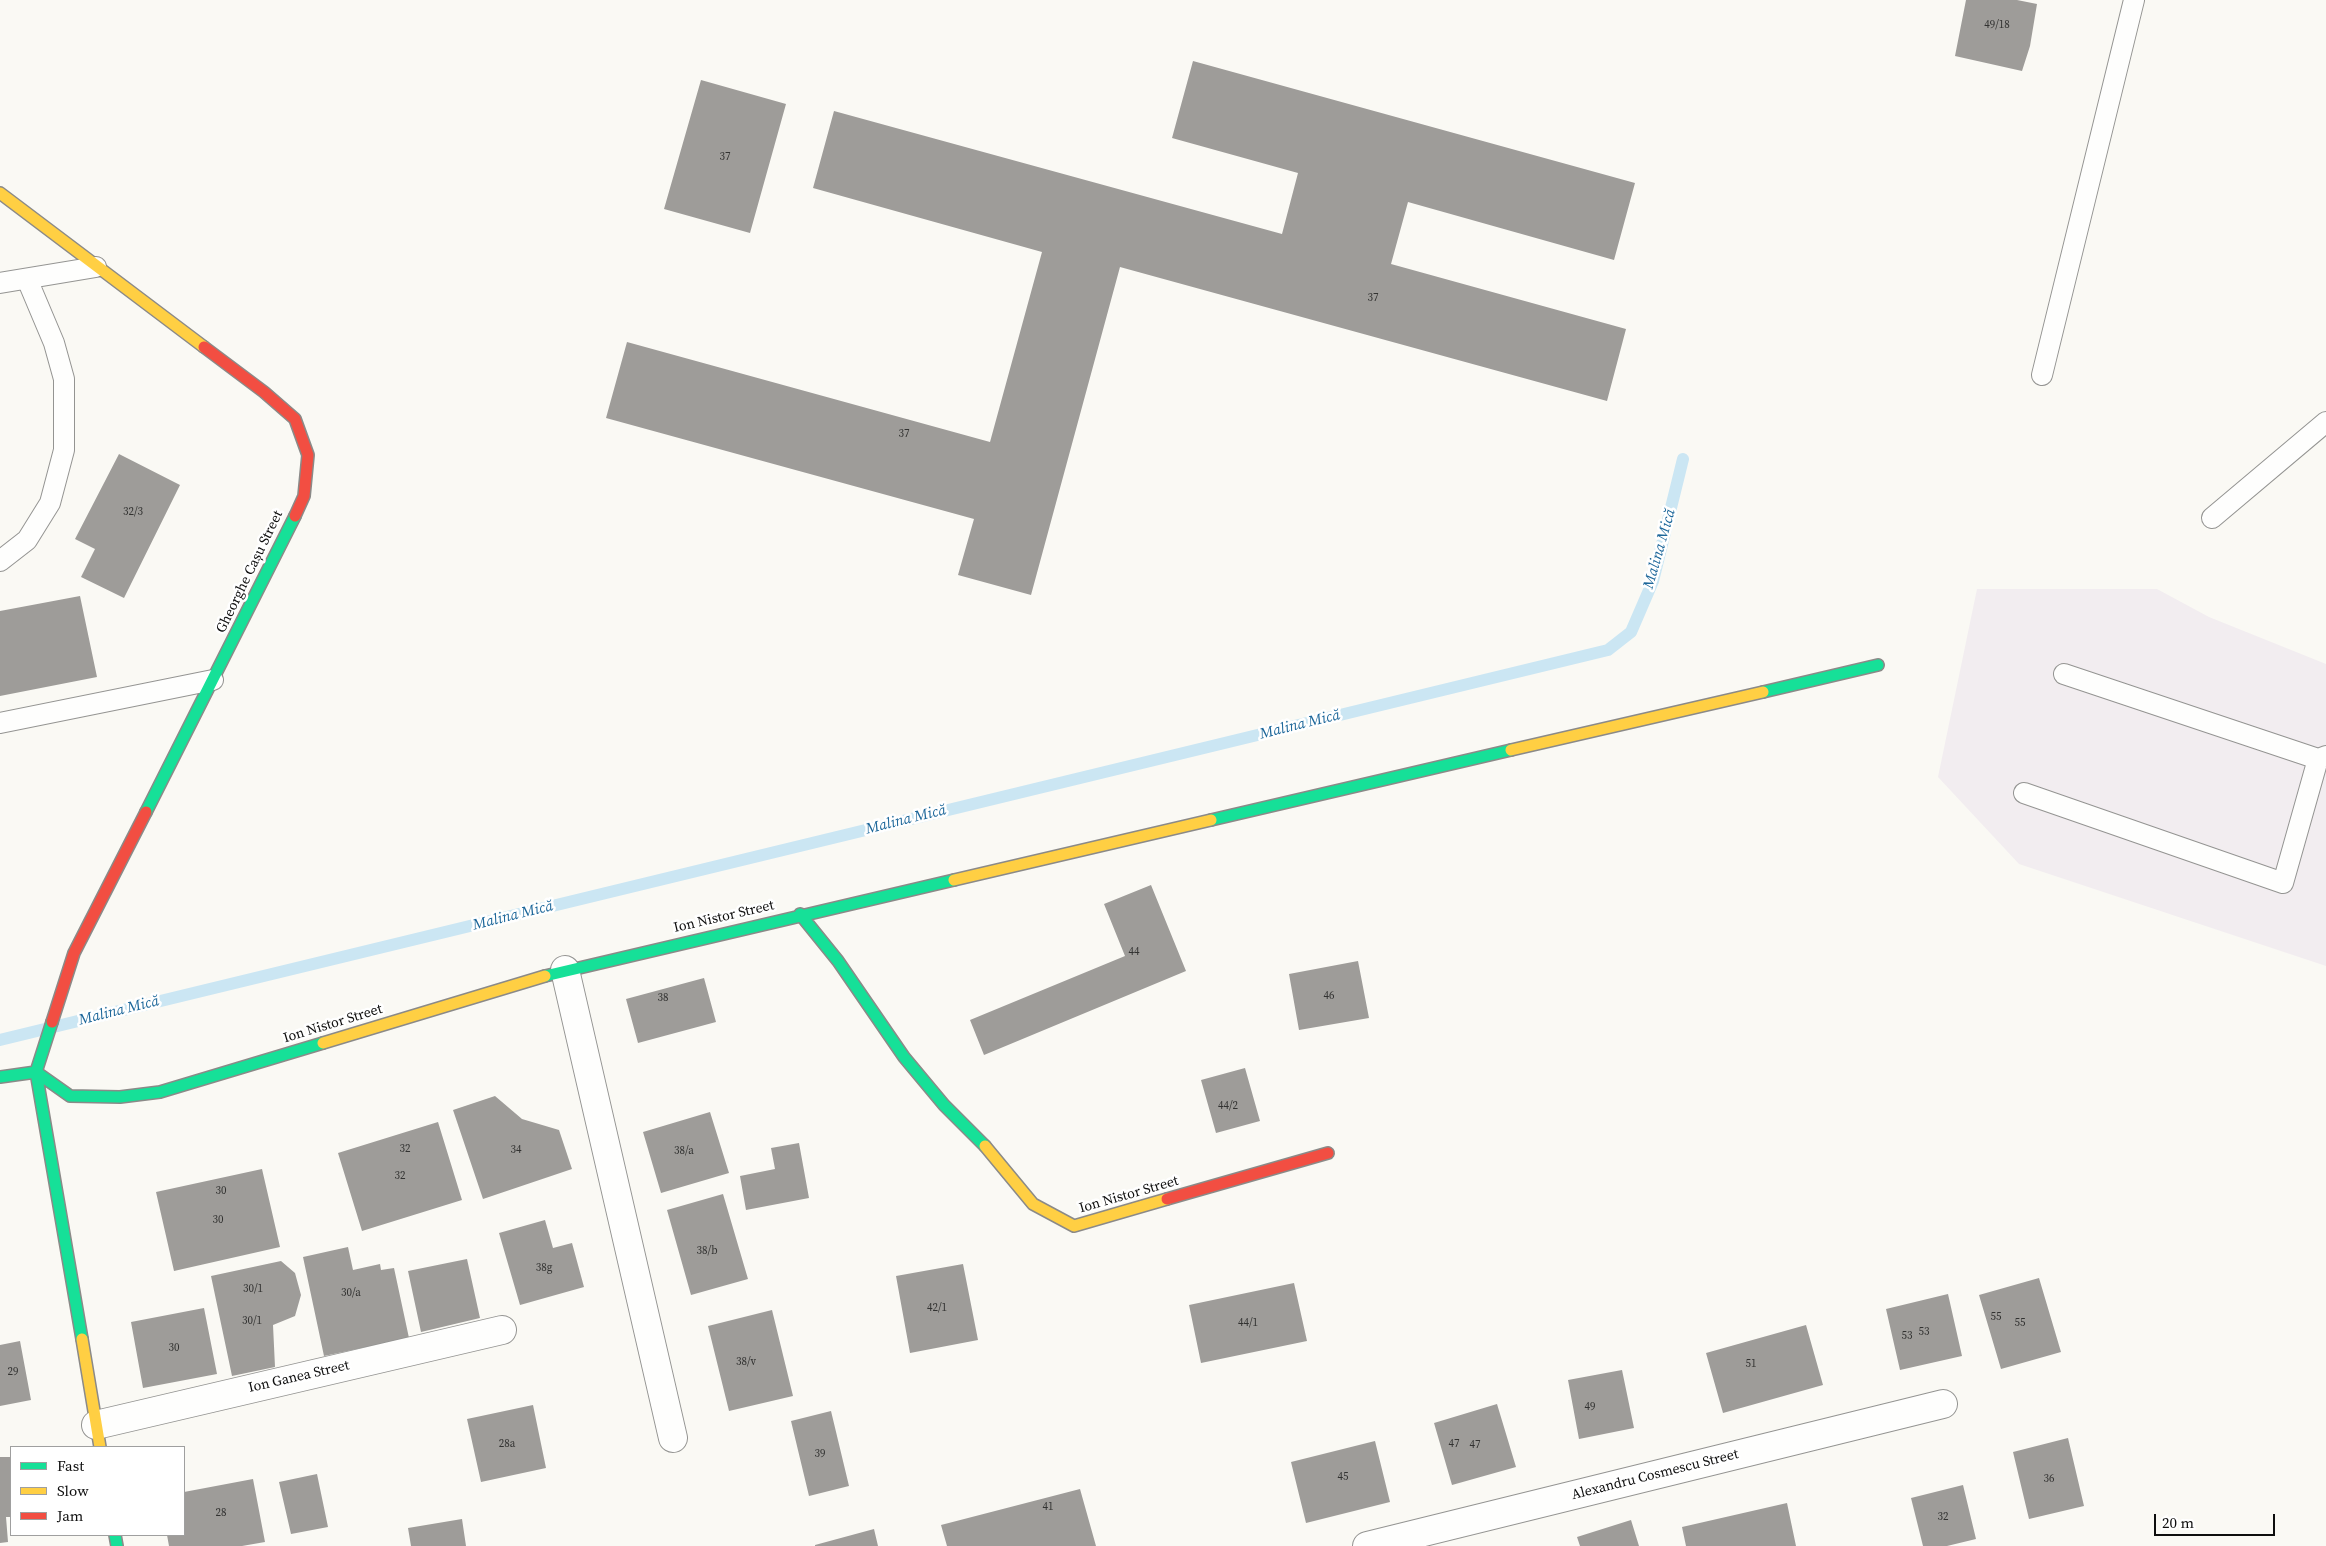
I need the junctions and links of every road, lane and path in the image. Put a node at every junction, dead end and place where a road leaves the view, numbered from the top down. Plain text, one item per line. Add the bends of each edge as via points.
1 (2134, 0) edge
2 (0, 193) edge
3 (21, 209) junction
4 (0, 213) edge
5 (96, 267) junction
6 (27, 279) junction
7 (0, 284) edge
8 (2042, 375) dead end
9 (2326, 422) edge
10 (2212, 518) dead end
11 (0, 561) edge
12 (1878, 665) dead end
13 (2064, 674) dead end
14 (213, 680) junction
15 (0, 723) edge
16 (2322, 758) edge
17 (2024, 793) dead end
18 (800, 914) junction
19 (565, 970) junction
20 (36, 1072) junction
21 (0, 1077) edge
22 (1328, 1153) dead end
23 (502, 1330) dead end
24 (1943, 1404) dead end
25 (98, 1436) edge
26 (673, 1438) dead end
27 (1367, 1546) edge

1 - 8 lane
2 - 3 street, Gheorghe Cașu Street
3 - 4 lane
3 - 5 street, Gheorghe Cașu Street
5 - 6 lane
5 - 14 street, Gheorghe Cașu Street via 264,392 295,419 308,455 304,496
6 - 7 lane
6 - 11 lane via 54,343 64,379 64,450 50,502 27,540
9 - 10 lane
12 - 18 street
13 - 16 lane
14 - 15 lane
14 - 20 street, Gheorghe Cașu Street via 74,953
16 - 17 lane via 2283,883
18 - 19 street, Ion Nistor Street
18 - 22 street, Ion Nistor Street via 838,961 904,1057 944,1105 992,1153 1033,1204 1074,1226
19 - 20 street, Ion Nistor Street via 160,1092 120,1097 70,1096
19 - 26 street
20 - 21 street
20 - 25 street, Ion Ganea Street
23 - 25 street, Ion Ganea Street
24 - 27 street, Alexandru Cosmescu Street

